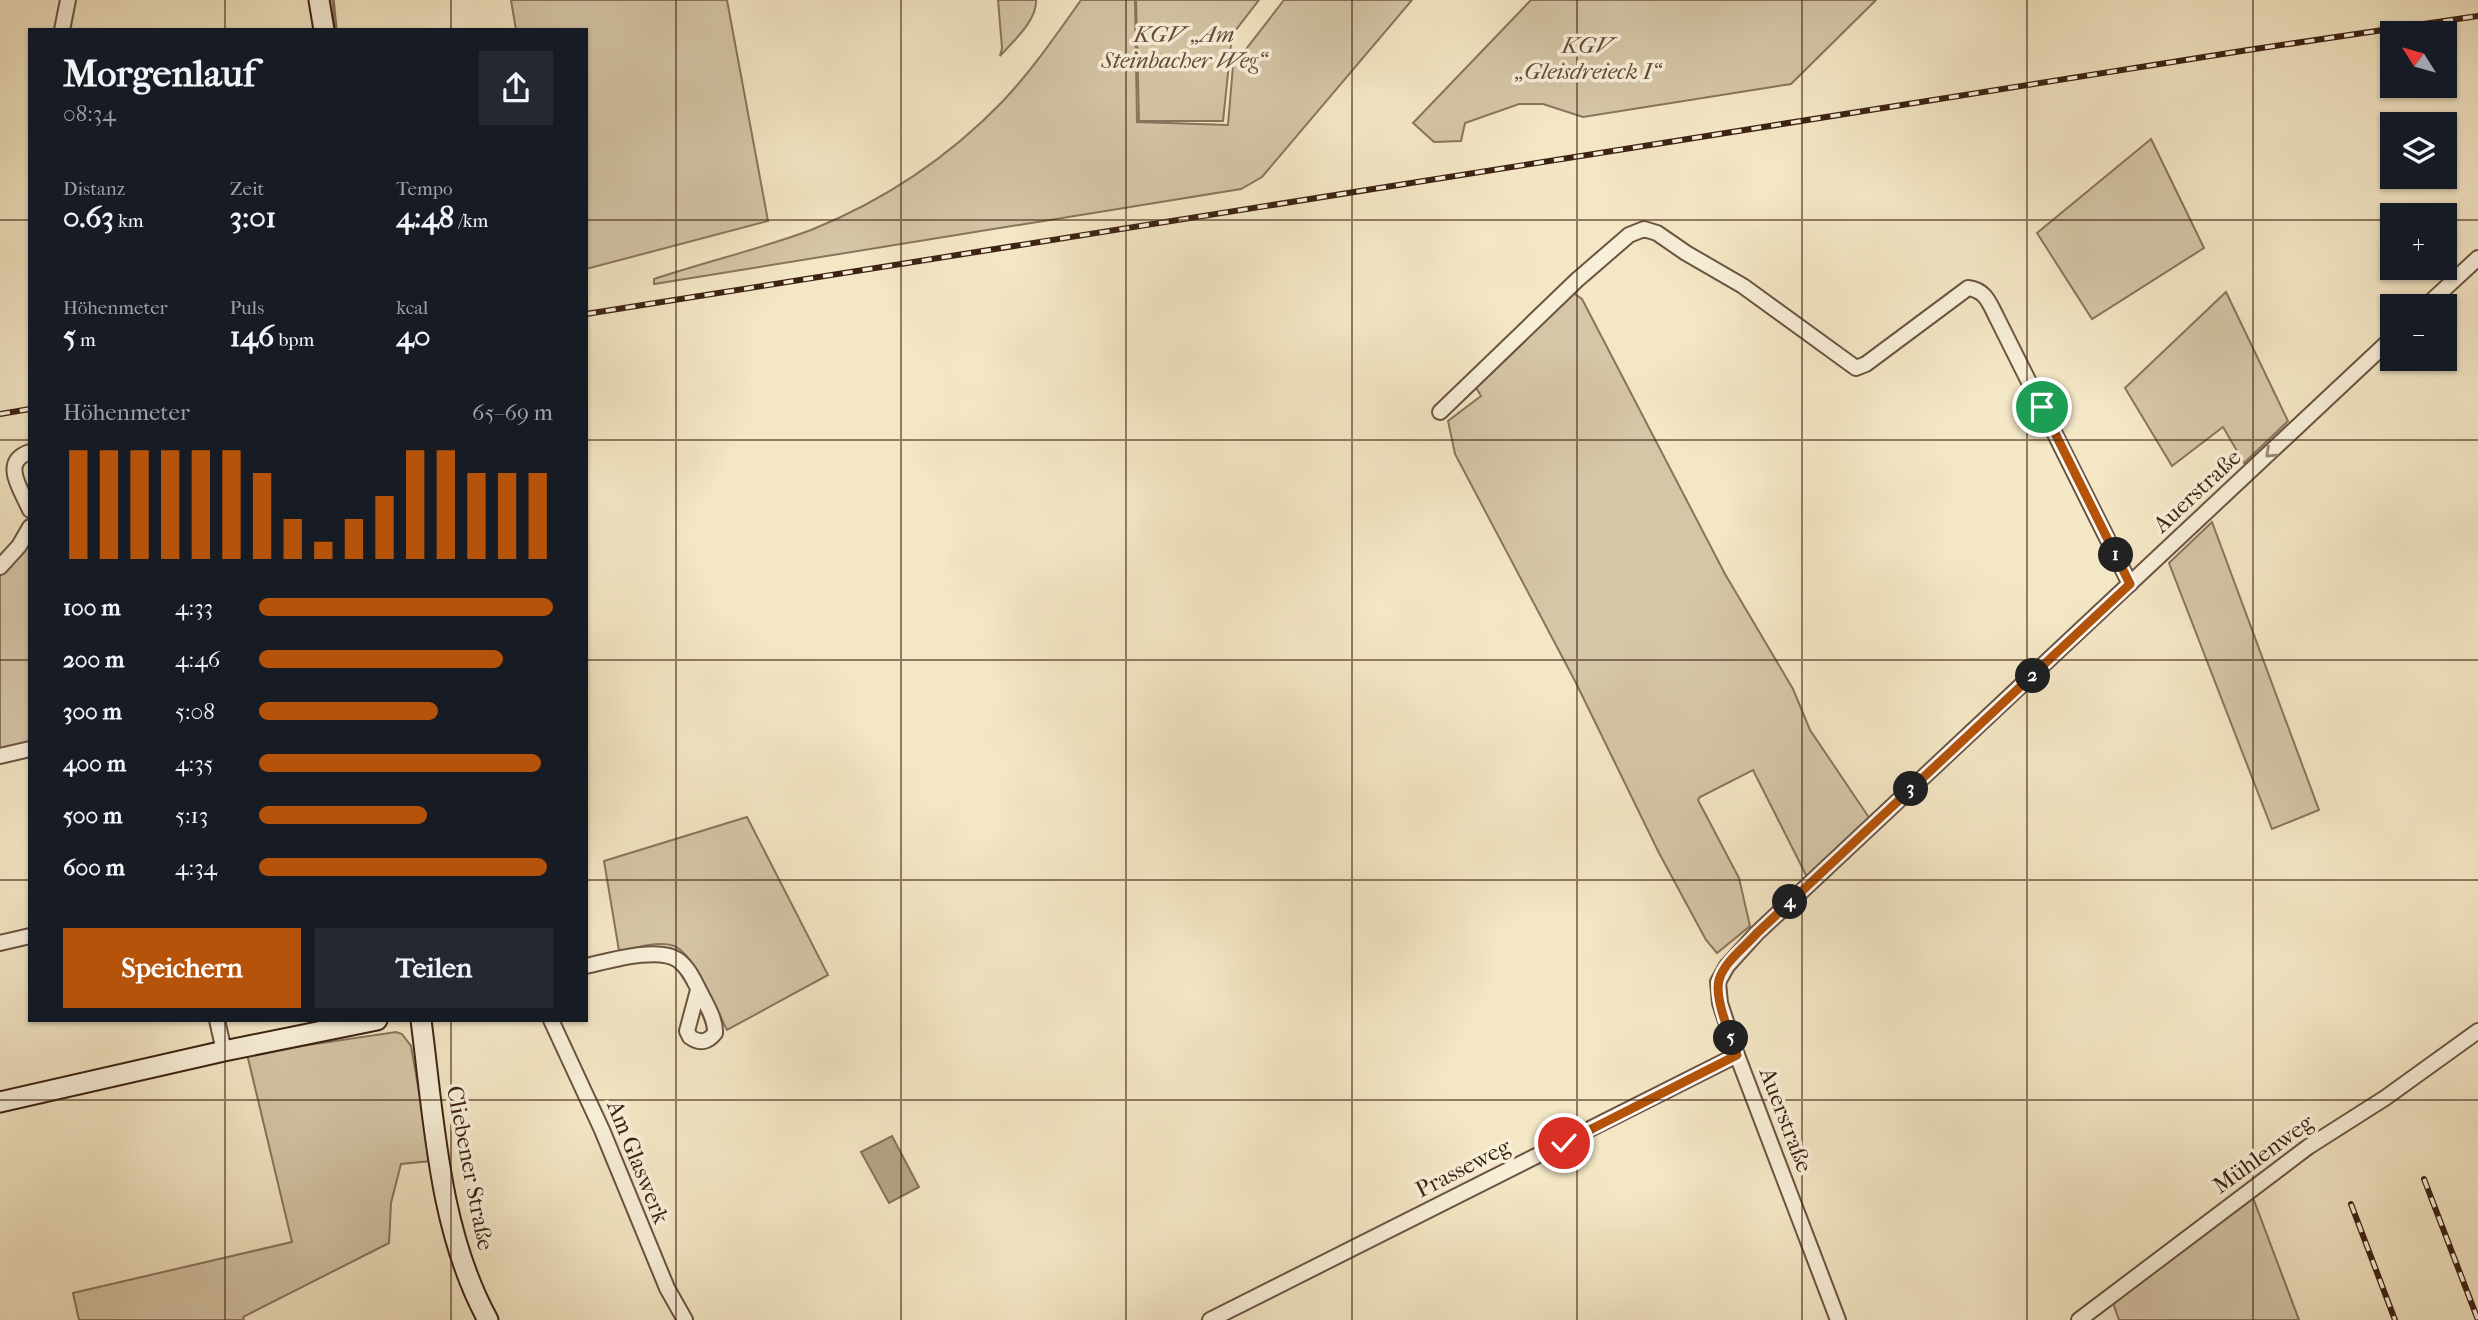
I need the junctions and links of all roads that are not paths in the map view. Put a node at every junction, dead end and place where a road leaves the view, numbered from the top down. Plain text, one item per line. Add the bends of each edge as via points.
1 (68, 0) edge
2 (319, 0) edge
3 (62, 28) edge
4 (324, 28) edge
5 (2478, 258) edge
6 (2439, 294) edge
7 (2380, 349) edge
8 (1440, 412) dead end
9 (28, 453) edge
10 (28, 507) edge
11 (28, 530) edge
12 (0, 567) edge
13 (2130, 584) junction
14 (28, 749) edge
15 (0, 756) edge
16 (28, 936) edge
17 (0, 943) edge
18 (588, 965) edge
19 (698, 990) dead end
20 (217, 1022) edge
21 (367, 1022) edge
22 (421, 1022) edge
23 (552, 1022) edge
24 (2478, 1031) edge
25 (224, 1051) junction
26 (1737, 1055) junction
27 (0, 1102) edge
28 (488, 1320) edge
29 (685, 1320) edge
30 (1210, 1320) edge
31 (1838, 1320) edge
32 (2078, 1320) edge

1 - 3 street
2 - 4 street
5 - 6 street
7 -> 13 street, Auerstraße
8 - 13 street via 1577,280 1629,235 1644,229 1743,286 1856,368 1968,288 1977,289 1996,316
9 - 10 street via 8,468
11 - 12 street
13 - 26 street, Auerstraße via 1727,966 1718,982 1720,1003
14 - 15 street
16 - 17 street
18 - 19 street via 666,954 684,966
20 - 25 street
21 - 25 street
22 - 28 street, Cliebener Straße via 449,1219
23 - 29 street, Am Glaswerk via 662,1278
24 - 32 street, Mühlenweg via 2308,1147
25 - 27 street
26 - 30 street, Prasseweg
26 - 31 street, Auerstraße

